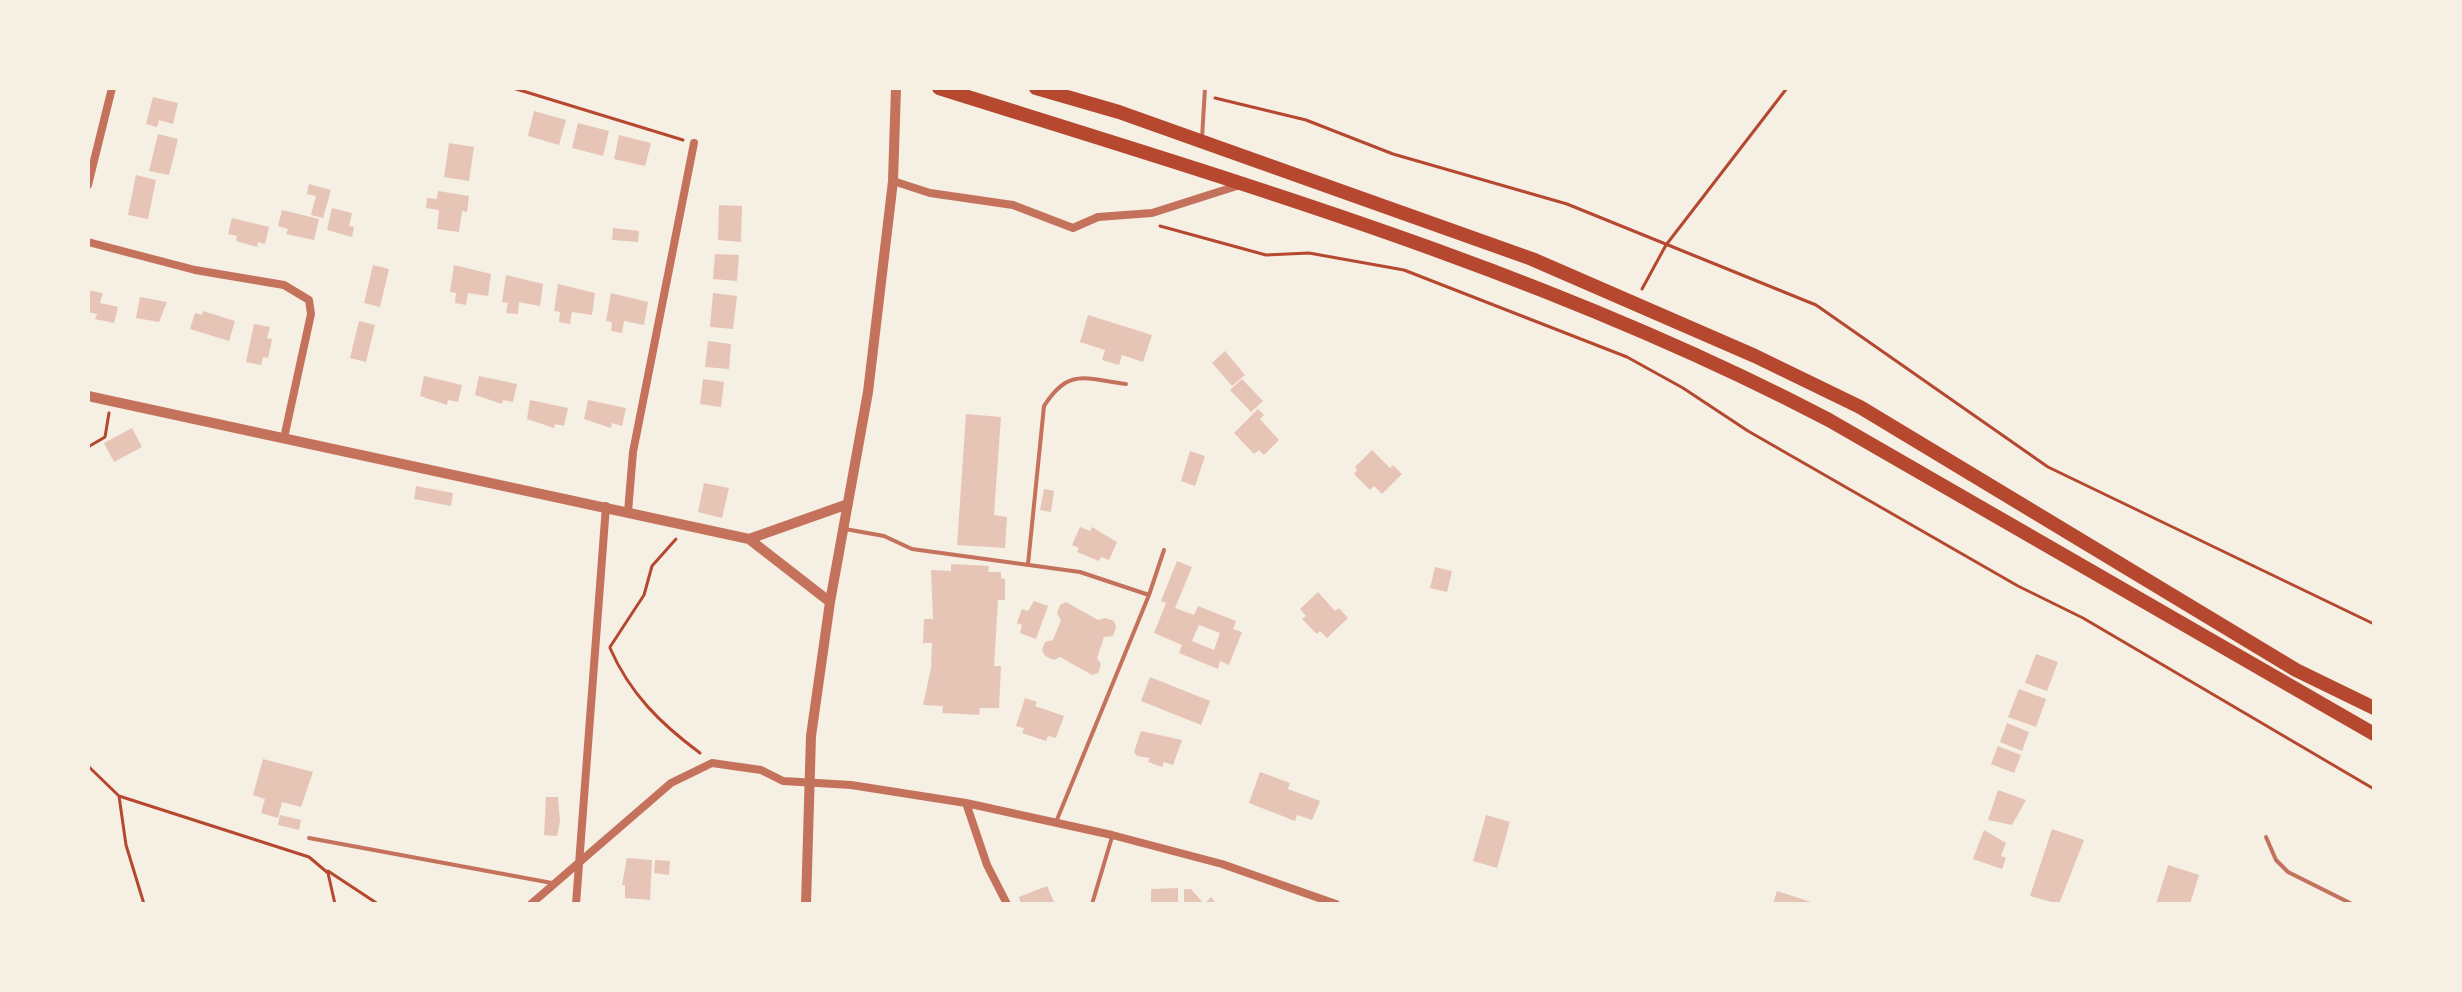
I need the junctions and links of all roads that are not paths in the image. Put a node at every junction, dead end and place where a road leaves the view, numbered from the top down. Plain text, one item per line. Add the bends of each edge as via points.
1 (112, 88) edge
2 (896, 88) edge
3 (939, 88) edge
4 (1036, 88) edge
5 (1205, 88) edge
6 (1202, 141) junction
7 (694, 143) road end
8 (893, 181) junction
9 (1241, 184) junction
10 (88, 185) edge
11 (88, 242) edge
12 (1126, 384) dead end
13 (88, 396) edge
14 (284, 438) junction
15 (848, 504) junction
16 (606, 506) junction
17 (628, 512) junction
18 (843, 529) junction
19 (749, 539) junction
20 (1164, 550) dead end
21 (1028, 564) junction
22 (1149, 595) junction
23 (830, 602) junction
24 (2374, 708) edge
25 (2374, 734) edge
26 (808, 784) junction
27 (966, 803) junction
28 (1056, 822) junction
29 (1112, 835) junction
30 (2266, 837) dead end
31 (309, 838) dead end
32 (579, 862) junction
33 (552, 883) junction
34 (531, 904) edge
35 (576, 904) edge
36 (806, 904) edge
37 (1007, 904) edge
38 (1092, 904) edge
39 (1336, 904) edge
40 (2352, 904) edge

1 - 10 street
2 - 8 street
3 - 9 highway
4 - 6 highway
5 - 6 lane
6 - 24 highway via 1532,259 1860,407 2296,670
7 - 17 street via 633,452
8 - 9 street via 930,193 1013,205 1073,228 1098,217 1152,213
8 - 15 street via 868,392
9 - 25 highway via 1539,287 1744,376
11 - 14 street via 195,270 284,285 309,300 311,314
12 - 21 lane via 1076,378 1058,384 1044,406
13 - 14 street
14 - 16 street
15 - 18 street
15 - 19 street
16 - 17 street
16 - 32 street
17 - 19 street
18 - 21 lane via 884,536 912,549
18 - 23 street
19 - 23 street
20 - 22 lane
21 - 22 lane via 1080,572
22 - 28 lane
23 - 26 street
26 - 27 street via 851,785
26 - 32 street via 712,763 671,783
26 - 36 street
27 - 28 street
27 - 37 street
28 - 29 street
29 - 38 lane
29 - 39 street via 1222,864
30 - 40 lane via 2288,872
31 - 33 lane
32 - 33 street
32 - 35 street
33 - 34 street

